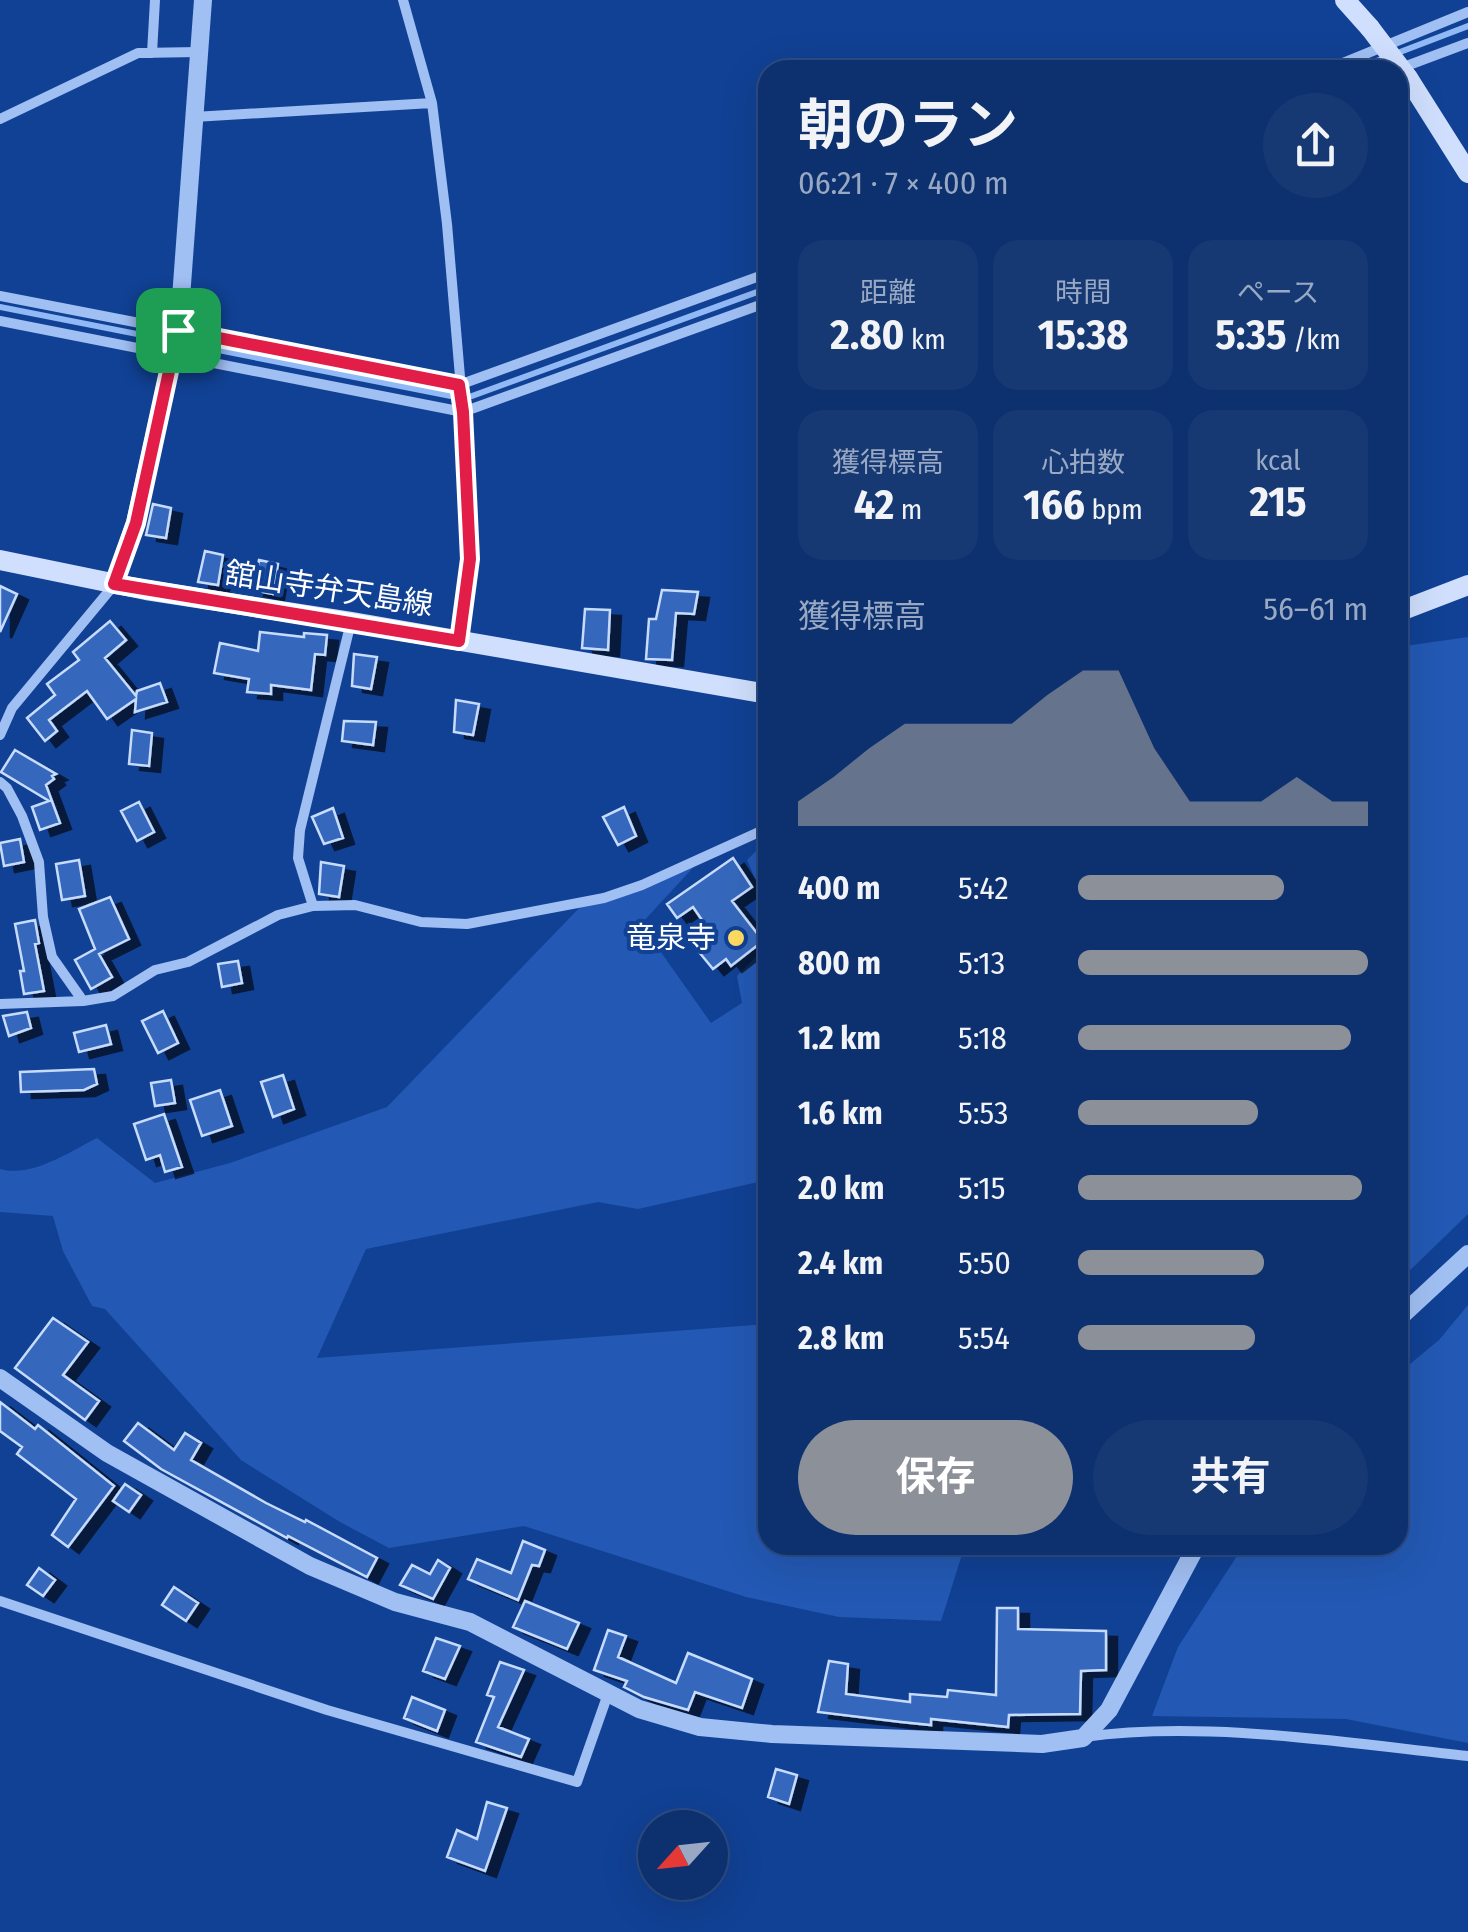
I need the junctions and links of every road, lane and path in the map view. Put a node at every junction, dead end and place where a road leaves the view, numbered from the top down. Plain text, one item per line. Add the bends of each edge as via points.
1 (154, 0) edge
2 (202, 0) edge
3 (404, 0) edge
4 (1344, 0) edge
5 (1468, 12) edge
6 (1468, 43) edge
7 (199, 52) junction
8 (152, 53) junction
9 (1350, 60) edge
10 (1392, 60) edge
11 (1408, 71) edge
12 (1408, 83) edge
13 (432, 103) junction
14 (194, 117) junction
15 (0, 119) edge
16 (1468, 173) edge
17 (758, 277) edge
18 (0, 296) edge
19 (758, 306) edge
20 (0, 322) edge
21 (176, 343) junction
22 (459, 385) junction
23 (463, 412) junction
24 (3, 559) edge
25 (114, 584) junction
26 (1468, 584) edge
27 (1408, 608) edge
28 (351, 622) junction
29 (459, 641) junction
30 (758, 692) edge
31 (0, 734) edge
32 (0, 782) edge
33 (758, 833) edge
34 (313, 906) junction
35 (83, 1001) junction
36 (0, 1004) edge
37 (1468, 1254) edge
38 (1408, 1311) edge
39 (0, 1378) edge
40 (1191, 1555) edge
41 (0, 1600) edge
42 (609, 1691) junction
43 (1083, 1738) junction
44 (1468, 1756) edge

1 - 8 street
2 - 7 street
3 - 13 street
4 - 10 main road, bridge
5 - 9 street
6 - 11 street
7 - 8 street
7 - 14 street
8 - 15 street via 138,53
12 - 16 main road
13 - 14 street
13 - 22 street
14 - 21 street
17 - 22 street
18 - 21 street
19 - 23 street
20 - 21 street
21 - 22 street
21 - 23 street
21 - 25 street via 136,523
22 - 23 street
23 - 29 street via 470,559
24 - 25 main road, 舘山寺弁天島線
25 - 28 main road, 舘山寺弁天島線
25 - 31 street via 12,708
26 - 27 main road
28 - 29 main road, 舘山寺弁天島線
28 - 34 street via 300,830 298,858
29 - 30 main road, 舘山寺弁天島線
32 - 35 street via 39,862 52,957
33 - 34 street via 604,898 485,922 421,922 355,905
34 - 35 street via 155,970 113,996
35 - 36 street
37 - 38 street
39 - 42 street via 107,1453 310,1566 395,1602 470,1622
40 - 43 street via 1109,1710
41 - 42 street via 327,1710 577,1782
42 - 43 street via 639,1709 700,1727 1042,1744
43 - 44 street via 1128,1731 1254,1735

